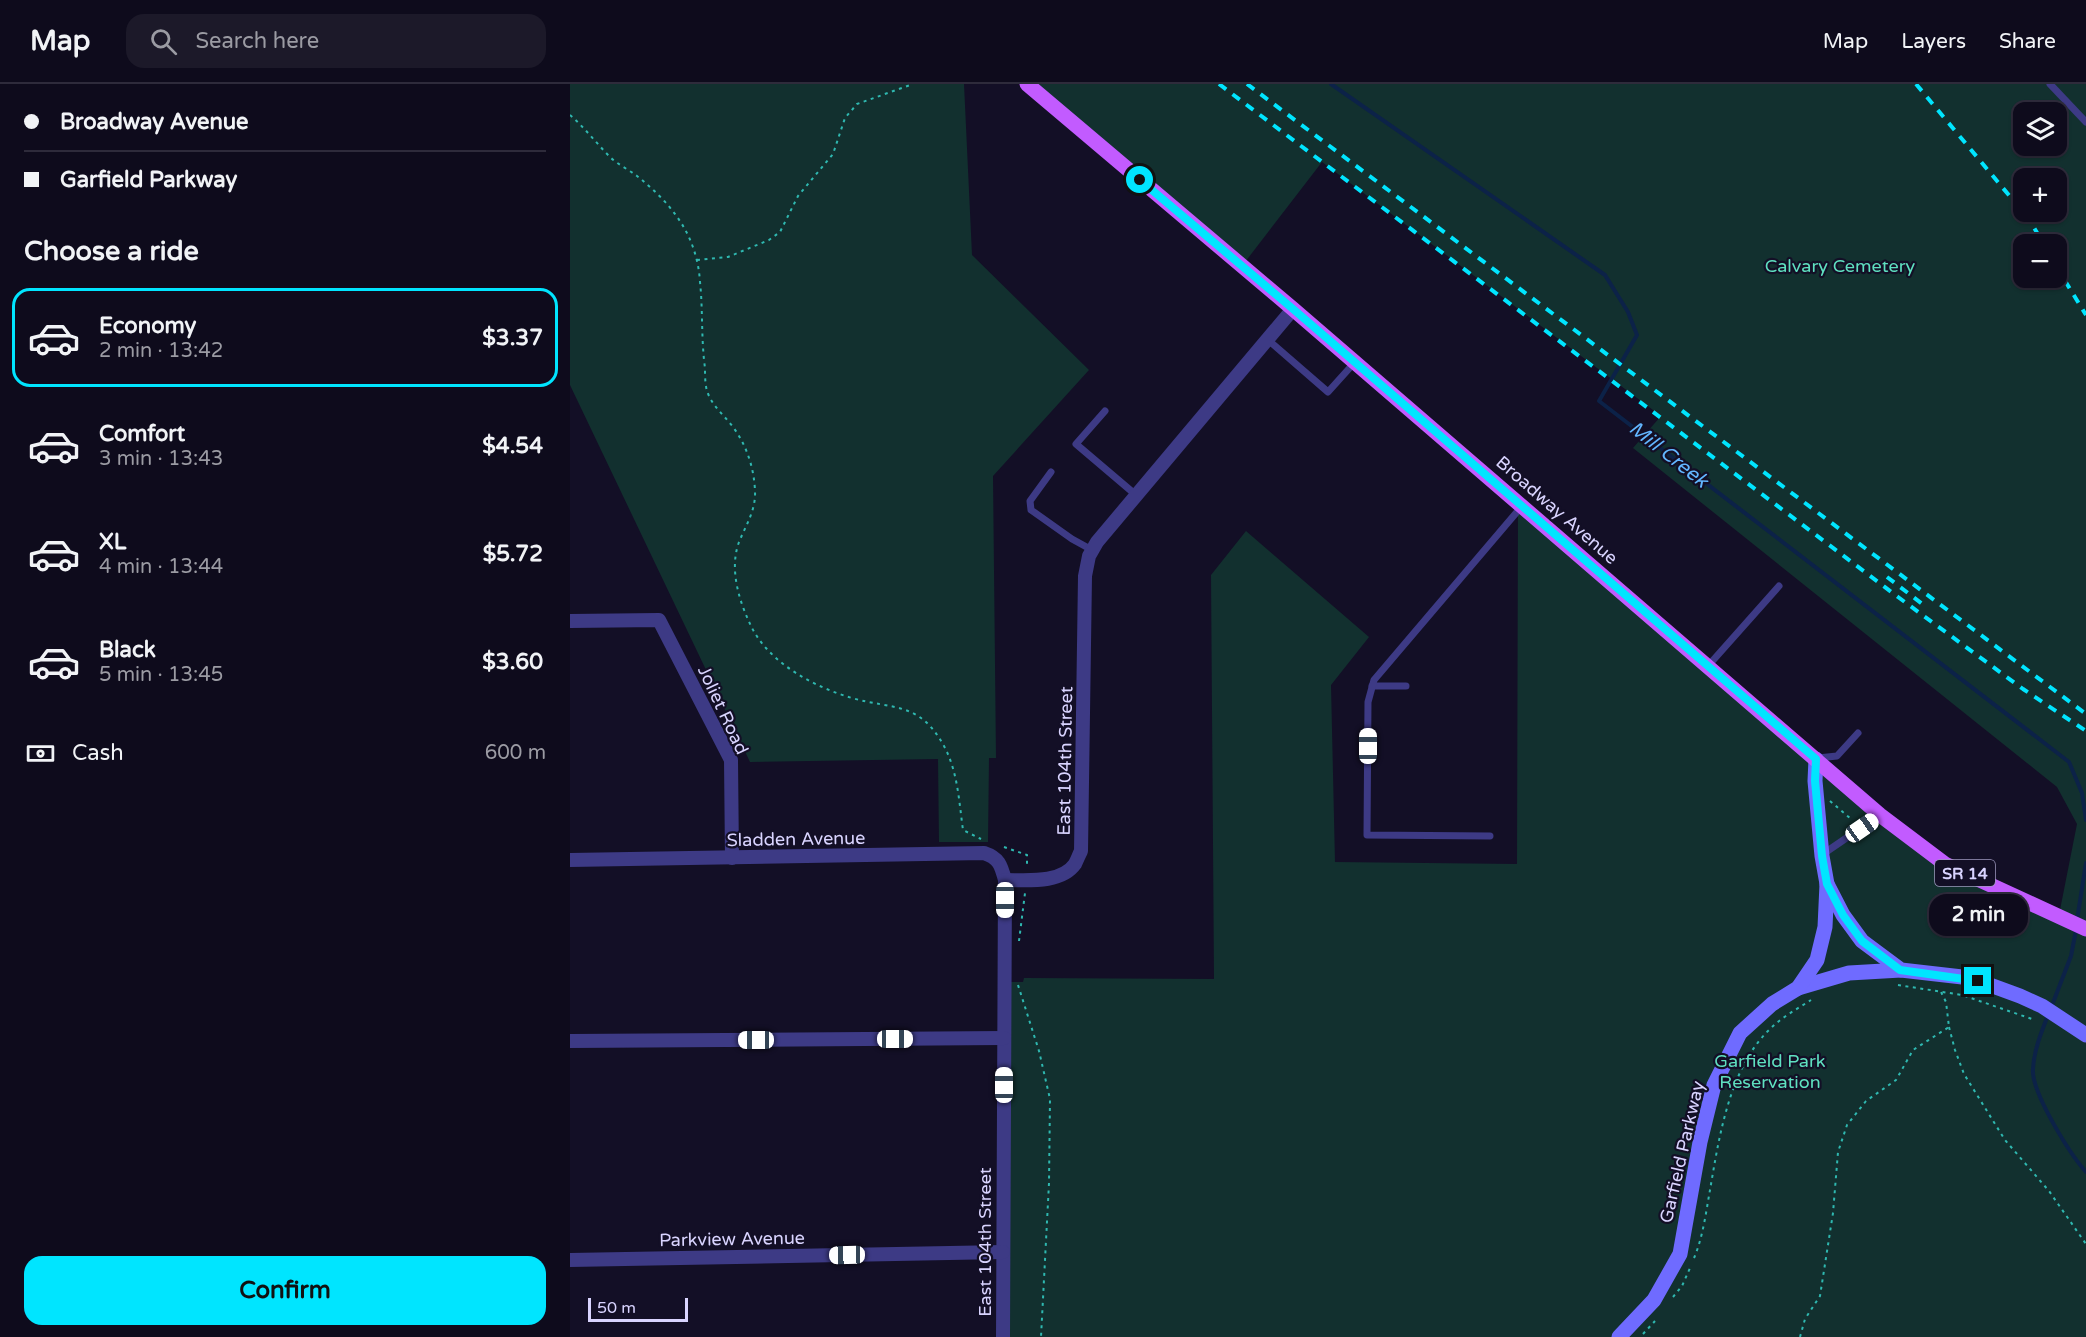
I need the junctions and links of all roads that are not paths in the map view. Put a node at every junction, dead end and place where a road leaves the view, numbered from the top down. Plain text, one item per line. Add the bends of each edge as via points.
1 (1027, 84) edge
2 (2050, 84) edge
3 (2086, 122) edge
4 (1293, 309) junction
5 (1268, 340) junction
6 (1355, 362) junction
7 (1105, 411) dead end
8 (1051, 472) dead end
9 (1136, 495) junction
10 (1522, 506) junction
11 (1092, 550) junction
12 (1779, 586) dead end
13 (570, 621) edge
14 (1708, 666) junction
15 (1372, 686) junction
16 (1406, 686) dead end
17 (1858, 733) dead end
18 (1816, 759) junction
19 (1880, 815) junction
20 (1490, 836) dead end
21 (1822, 856) junction
22 (732, 858) junction
23 (570, 860) edge
24 (1005, 880) junction
25 (1827, 884) junction
26 (2086, 929) edge
27 (1900, 970) junction
28 (1798, 988) junction
29 (2086, 1035) edge
30 (1004, 1038) junction
31 (570, 1041) edge
32 (1003, 1252) junction
33 (570, 1260) edge
34 (1003, 1337) edge
35 (1620, 1337) edge

1 - 4 main road, Broadway Avenue / SR 14
2 - 3 lane
4 - 5 street, East 104th Street
4 - 6 main road, Broadway Avenue / SR 14
5 - 6 lane via 1328,392
5 - 9 street, East 104th Street
6 - 10 main road, Broadway Avenue / SR 14
7 - 9 lane via 1076,444
8 - 11 lane via 1030,501 1031,510
9 - 11 street, East 104th Street
10 - 14 main road, Broadway Avenue / SR 14
10 - 15 lane
11 - 24 street, East 104th Street via 1085,576 1081,851 1070,870 1057,876
12 - 14 lane
13 - 22 street, Joliet Road via 659,620 730,760
14 - 18 main road, Broadway Avenue / SR 14
15 - 16 lane
15 - 20 lane via 1368,702 1367,835
17 - 18 lane via 1837,756
18 - 19 main road, Broadway Avenue / SR 14
18 - 21 street, Garfield Parkway
19 - 21 lane
19 - 26 main road, Broadway Avenue / SR 14 via 1945,864
21 - 25 street, Garfield Parkway
22 - 23 street, Sladden Avenue
22 - 24 street, Sladden Avenue via 984,853 996,857
24 - 30 street, East 104th Street
25 - 27 street, Garfield Parkway via 1862,941
25 - 28 street, Garfield Parkway via 1825,927 1816,960
27 - 28 street, Garfield Parkway via 1849,973
27 - 29 street, Garfield Parkway via 1971,978 2020,996 2037,1012 2059,1017
28 - 35 street, Garfield Parkway via 1740,1033 1714,1085 1680,1254 1654,1300
30 - 31 street
30 - 32 street, East 104th Street
32 - 33 street, Parkview Avenue
32 - 34 street, East 104th Street

